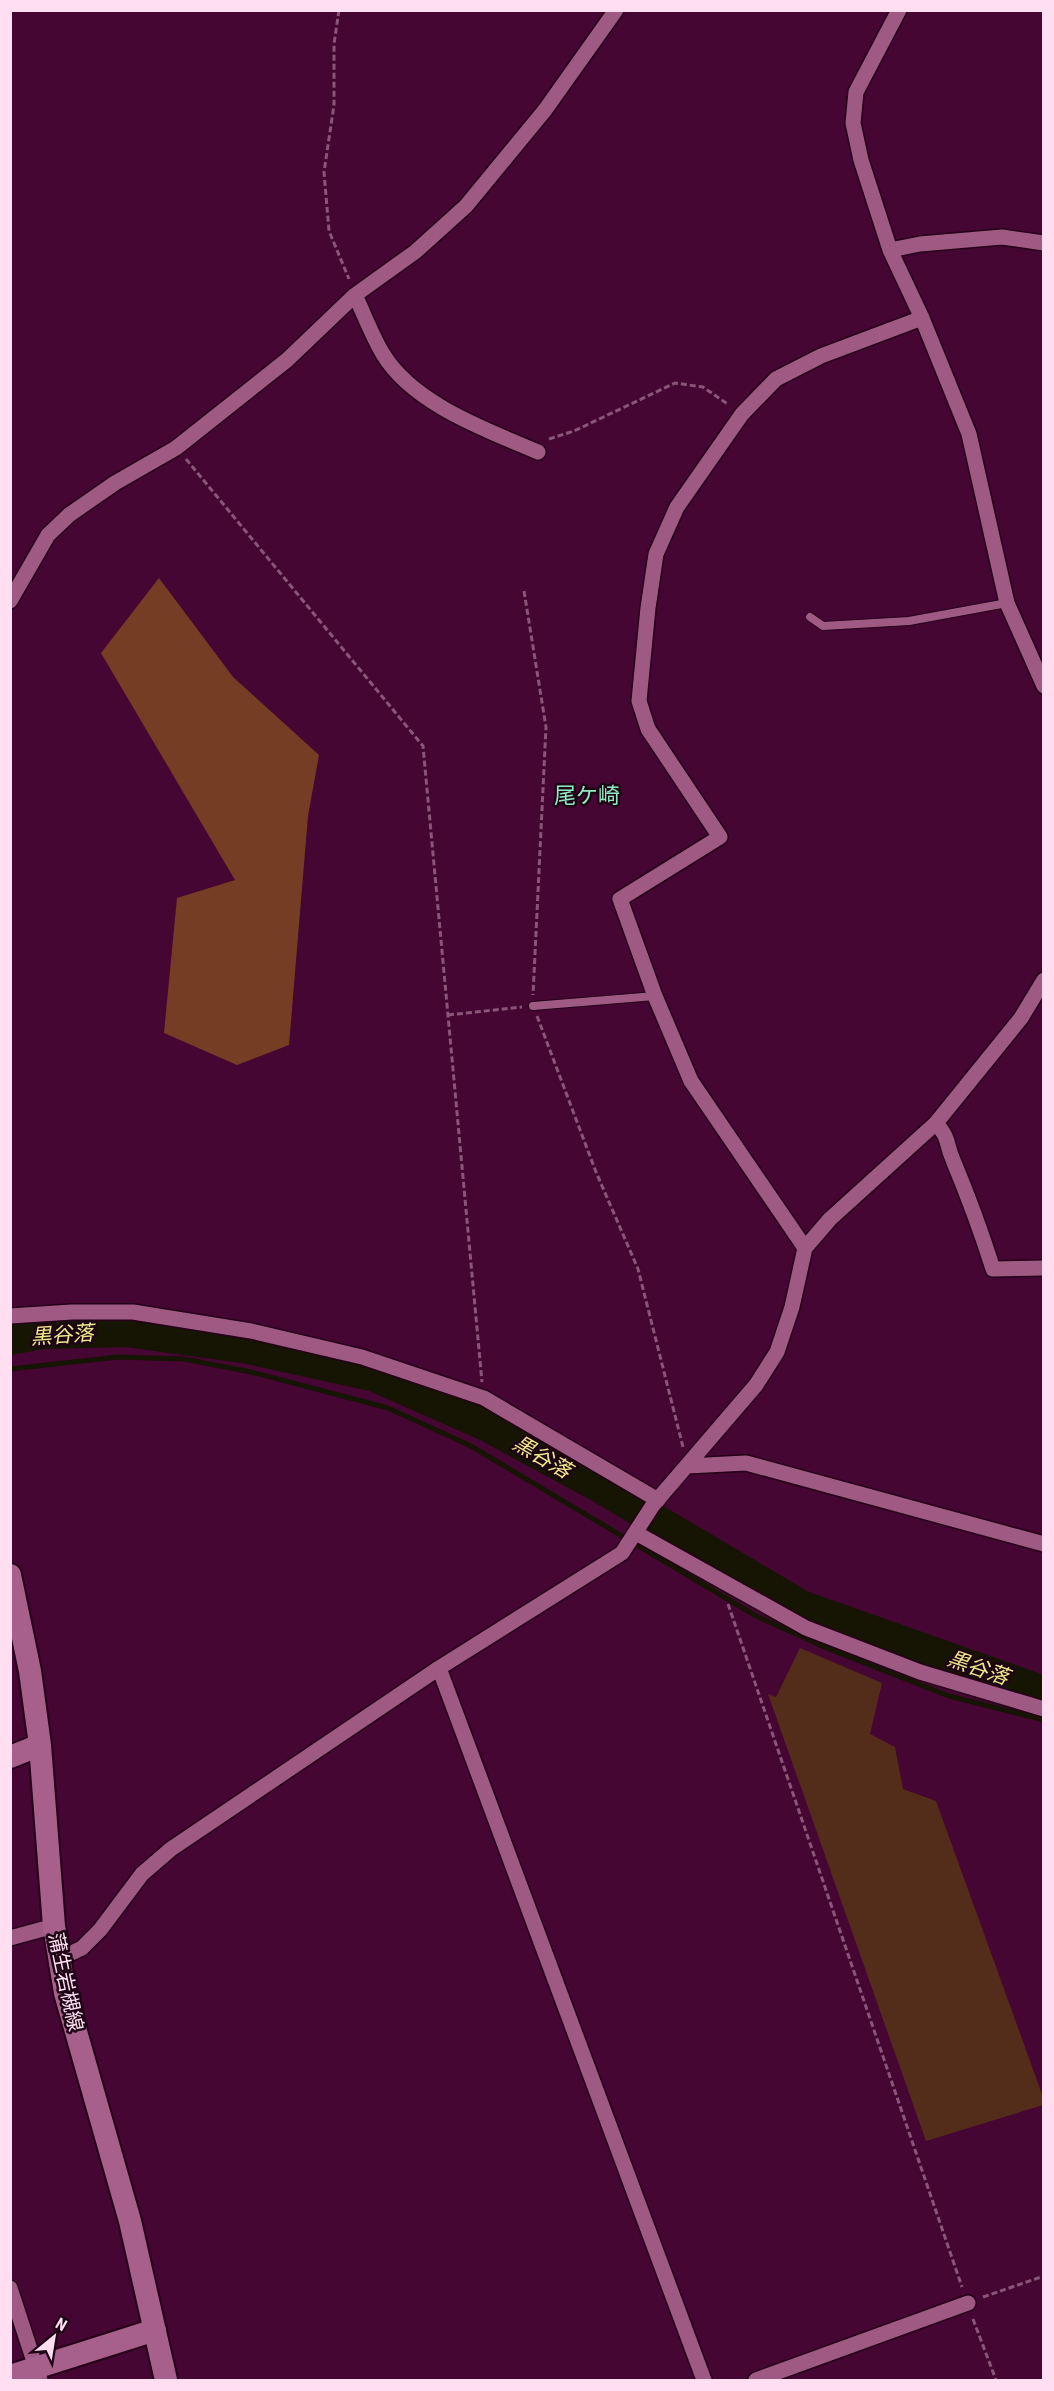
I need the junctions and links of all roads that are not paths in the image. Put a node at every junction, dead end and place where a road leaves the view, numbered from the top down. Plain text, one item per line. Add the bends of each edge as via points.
1 (616, 10) edge
2 (899, 10) edge
3 (1044, 243) edge
4 (890, 250) junction
5 (355, 295) junction
6 (922, 318) junction
7 (538, 452) road end
8 (10, 601) edge
9 (1007, 603) junction
10 (810, 617) dead end
11 (1044, 687) edge
12 (1044, 980) edge
13 (655, 996) junction
14 (533, 1006) road end
15 (936, 1123) junction
16 (805, 1248) junction
17 (1044, 1268) edge
18 (10, 1316) edge
19 (687, 1466) junction
20 (655, 1502) junction
21 (638, 1529) junction
22 (1044, 1544) edge
23 (10, 1575) edge
24 (439, 1668) junction
25 (1044, 1709) edge
26 (40, 1745) junction
27 (10, 1757) edge
28 (54, 1926) junction
29 (10, 1938) edge
30 (59, 1959) junction
31 (10, 2288) edge
32 (968, 2303) road end
33 (155, 2330) junction
34 (38, 2374) edge
35 (10, 2376) edge
36 (166, 2380) edge
37 (704, 2380) edge
38 (756, 2380) edge

1 - 5 street via 545,110 466,206 415,252
2 - 4 street via 856,92 853,123
3 - 4 street via 1002,237
4 - 6 street
5 - 7 street via 383,355 420,394 473,424
5 - 8 street via 287,360 176,448 69,514 48,535
6 - 9 street via 969,434
6 - 13 street via 821,356 776,379 742,414 677,507 656,554 639,701 648,729 720,837 620,899
9 - 10 lane via 909,621 823,626
9 - 11 street
12 - 15 street via 1021,1018
13 - 14 lane
13 - 16 street via 691,1081
15 - 16 street via 830,1219
15 - 17 street via 949,1138 951,1156 973,1206 993,1269
16 - 19 street via 777,1352 756,1385
18 - 20 street via 133,1312 251,1331 362,1358 484,1398
19 - 20 street
19 - 22 street via 747,1463
20 - 21 street
21 - 24 street via 622,1553
21 - 25 street via 806,1628 920,1672
23 - 26 main road, 蒲生岩槻線 via 30,1671
24 - 30 street via 157,1860 100,1930 82,1948
24 - 37 street
26 - 27 main road
26 - 28 main road, 蒲生岩槻線
28 - 29 street
28 - 30 main road, 蒲生岩槻線
30 - 33 main road, 蒲生岩槻線 via 65,1993 130,2221
31 - 34 street
32 - 38 street
33 - 34 main road
33 - 36 main road, 蒲生岩槻線
34 - 35 main road

